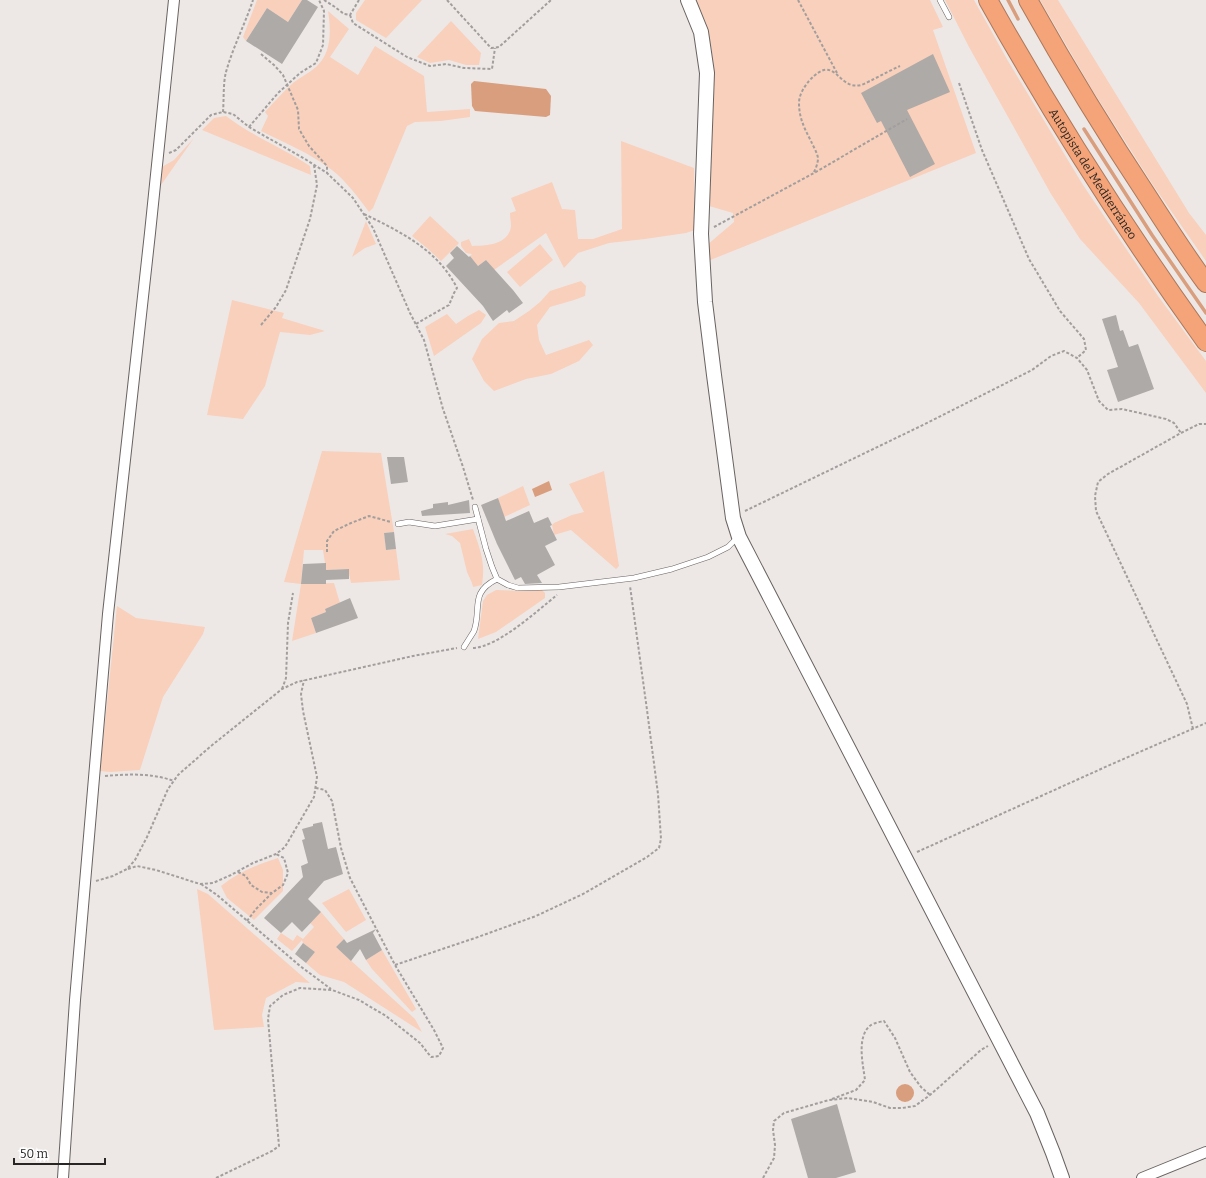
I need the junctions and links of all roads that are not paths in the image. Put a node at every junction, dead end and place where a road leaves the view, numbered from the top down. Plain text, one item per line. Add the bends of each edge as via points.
1 (174, 0) edge
2 (688, 0) edge
3 (940, 0) edge
4 (988, 0) edge
5 (1028, 0) edge
6 (949, 17) dead end
7 (1206, 283) edge
8 (1206, 342) edge
9 (475, 507) road end
10 (478, 519) junction
11 (398, 524) road end
12 (739, 536) junction
13 (497, 579) junction
14 (464, 647) road end
15 (1206, 1152) edge
16 (63, 1178) edge
17 (1062, 1178) edge
18 (1142, 1178) edge

1 - 16 street via 109,606 75,1000
2 - 12 main road via 701,32 707,73 701,234 705,302 733,518
3 - 6 lane
4 - 8 highway, Autopista del Mediterráneo via 1092,175
5 - 7 highway via 1098,120
9 - 10 lane
10 - 11 lane via 435,526 409,522
10 - 13 lane
12 - 13 lane via 728,547 708,557 672,569 629,578 518,588
12 - 17 main road via 1037,1113
13 - 14 lane via 482,590 477,600 474,631
15 - 18 street

